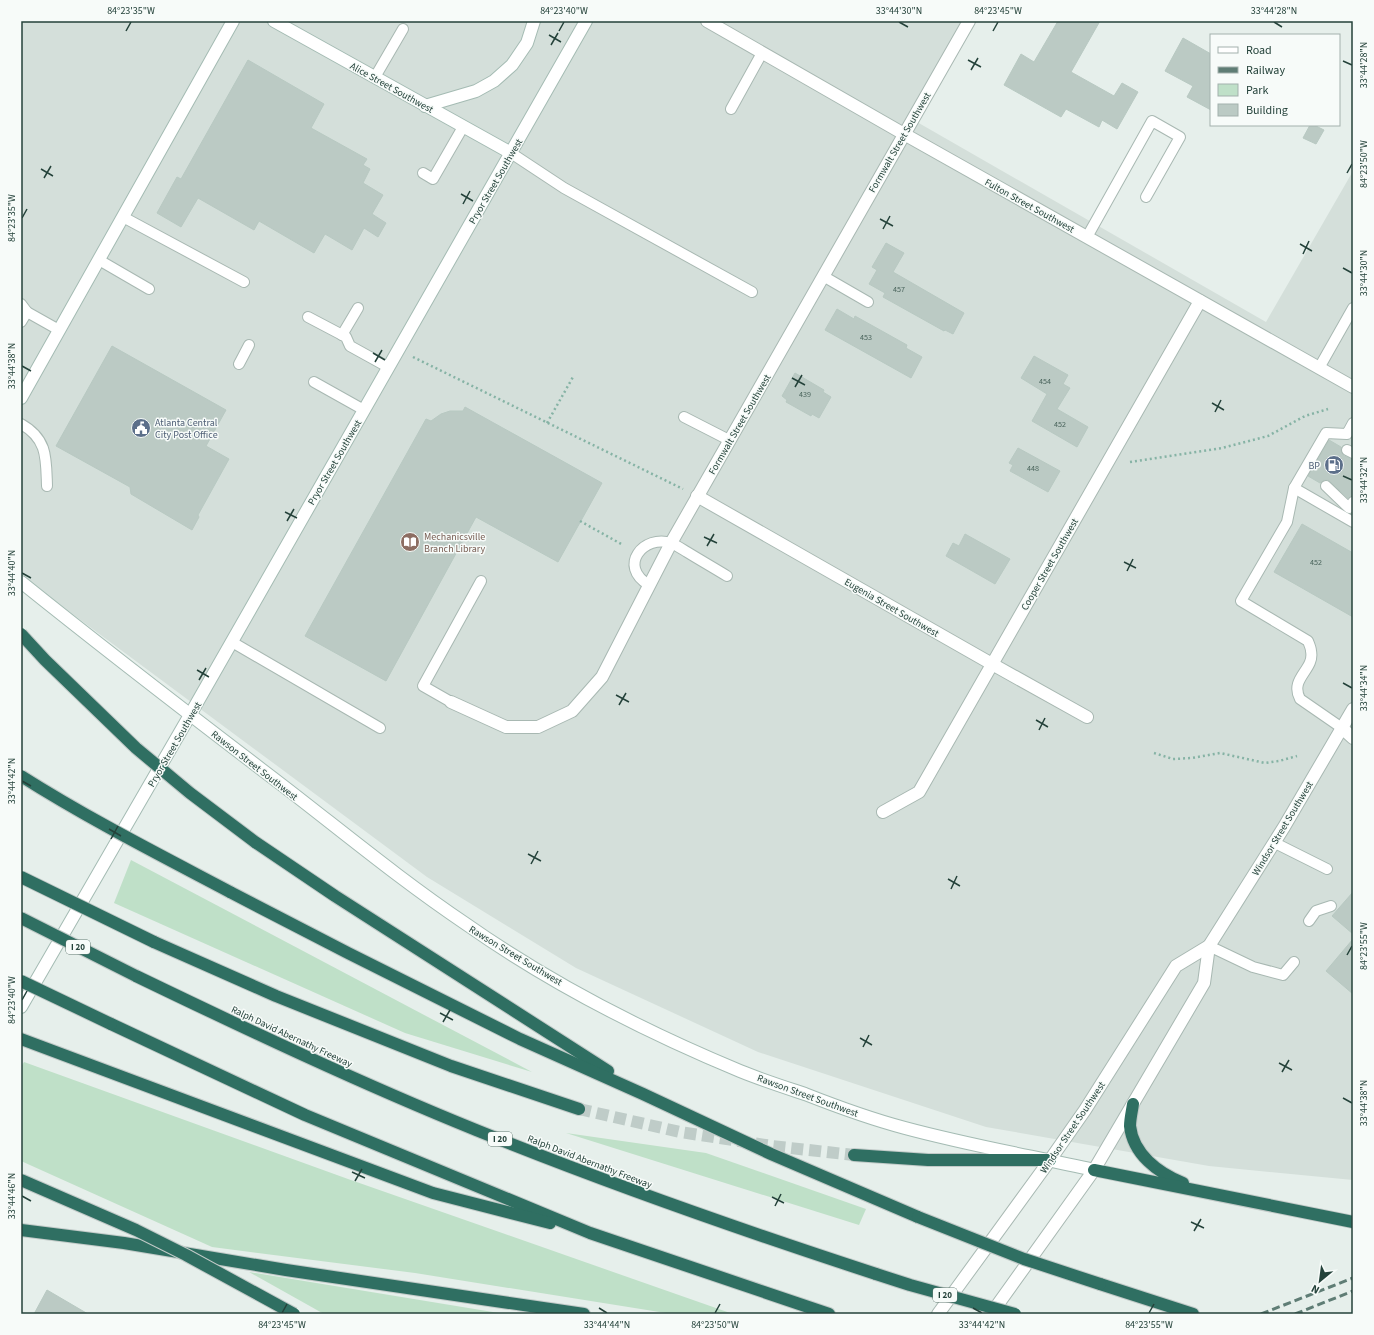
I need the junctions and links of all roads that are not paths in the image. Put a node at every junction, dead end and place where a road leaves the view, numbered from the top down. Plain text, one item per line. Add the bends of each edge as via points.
1 (233, 21) edge
2 (274, 21) edge
3 (534, 21) edge
4 (586, 21) edge
5 (707, 21) edge
6 (969, 21) edge
7 (403, 29) dead end
8 (762, 53) junction
9 (375, 77) junction
10 (425, 106) junction
11 (731, 109) dead end
12 (463, 127) junction
13 (904, 134) junction
14 (510, 153) junction
15 (423, 173) dead end
16 (1146, 197) dead end
17 (123, 217) junction
18 (1087, 237) junction
19 (99, 260) junction
20 (823, 276) junction
21 (244, 282) dead end
22 (149, 289) dead end
23 (752, 292) dead end
24 (1200, 301) junction
25 (868, 302) dead end
26 (24, 308) edge
27 (358, 308) dead end
28 (1353, 308) edge
29 (308, 317) dead end
30 (21, 322) edge
31 (59, 330) junction
32 (342, 335) junction
33 (249, 345) dead end
34 (238, 364) dead end
35 (388, 367) junction
36 (1319, 368) junction
37 (314, 382) dead end
38 (1353, 388) edge
39 (21, 398) edge
40 (364, 410) junction
41 (684, 417) dead end
42 (1353, 423) edge
43 (21, 424) edge
44 (1350, 436) edge
45 (729, 440) junction
46 (47, 486) dead end
47 (1326, 486) dead end
48 (1294, 488) junction
49 (697, 496) junction
50 (1350, 511) edge
51 (671, 543) junction
52 (727, 576) dead end
53 (481, 581) dead end
54 (21, 582) edge
55 (649, 585) junction
56 (21, 634) edge
57 (232, 642) junction
58 (992, 664) junction
59 (451, 702) joint
60 (1353, 710) edge
61 (190, 715) junction
62 (1088, 717) dead end
63 (380, 728) dead end
64 (1342, 728) junction
65 (1353, 738) edge
66 (21, 776) edge
67 (883, 812) dead end
68 (1275, 842) junction
69 (1327, 869) dead end
70 (21, 876) edge
71 (1331, 906) dead end
72 (21, 918) edge
73 (1309, 921) dead end
74 (1209, 946) junction
75 (1294, 962) dead end
76 (21, 981) edge
77 (21, 1007) edge
78 (21, 1039) edge
79 (643, 1094) junction
80 (1133, 1104) junction
81 (579, 1109) tunnel mouth
82 (854, 1155) tunnel mouth
83 (1050, 1160) junction
84 (1094, 1170) junction
85 (21, 1180) edge
86 (1204, 1192) junction
87 (1353, 1222) edge
88 (21, 1230) edge
89 (590, 1233) junction
90 (294, 1314) edge
91 (584, 1314) edge
92 (829, 1314) edge
93 (938, 1314) edge
94 (991, 1314) edge
95 (1015, 1314) edge
96 (1193, 1314) edge

1 - 17 street
2 - 9 street, Alice Street Southwest
3 - 10 street via 527,43 512,65 494,81 476,91
4 - 14 street, Pryor Street Southwest
5 - 8 street, Fulton Street Southwest
6 - 13 street, Formwalt Street Southwest
7 - 9 lane
8 - 11 lane
8 - 13 street, Fulton Street Southwest
9 - 10 street, Alice Street Southwest
10 - 12 street, Alice Street Southwest
12 - 14 street, Alice Street Southwest
12 - 15 lane via 433,179
13 - 18 street, Fulton Street Southwest
13 - 20 street, Formwalt Street Southwest
14 - 23 lane via 564,188
14 - 35 street, Pryor Street Southwest
16 - 18 lane via 1180,136 1152,120
17 - 19 street
17 - 21 lane
18 - 24 street, Fulton Street Southwest
19 - 22 lane
19 - 31 street
20 - 25 lane
20 - 45 street, Formwalt Street Southwest
24 - 36 street, Fulton Street Southwest
24 - 58 street, Cooper Street Southwest
26 - 30 lane
26 - 31 lane
27 - 32 lane
28 - 36 lane
29 - 32 lane
31 - 39 street
32 - 35 lane via 346,337 350,346
33 - 34 lane
35 - 40 street, Pryor Street Southwest
36 - 38 street, Fulton Street Southwest
37 - 40 lane
40 - 57 street, Pryor Street Southwest
41 - 45 lane
42 - 44 lane
43 - 46 lane via 31,429 44,447
44 - 48 lane via 1326,433
45 - 49 street, Formwalt Street Southwest
47 - 50 lane
48 - 50 lane
48 - 64 lane via 1287,522 1241,601 1308,641 1311,660 1297,686 1297,692 1300,699
49 - 51 street, Formwalt Street Southwest
49 - 58 street, Eugenia Street Southwest
51 - 52 lane
51 - 55 street, Formwalt Street Southwest
51 - 55 lane via 650,543 636,556 636,573
53 - 59 lane via 423,686
54 - 61 street, Rawson Street Southwest
55 - 59 street, Formwalt Street Southwest via 602,678 572,711 538,727 506,727
56 - 79 highway, bridge via 136,748 255,842
57 - 61 street, Pryor Street Southwest
57 - 63 lane
58 - 62 street, Eugenia Street Southwest
58 - 67 street, Cooper Street Southwest via 919,792
60 - 64 street, Windsor Street Southwest
61 - 77 street, Pryor Street Southwest
61 - 83 street, Rawson Street Southwest via 467,925 523,961 629,1020 742,1072 849,1111 960,1142
64 - 65 street
64 - 68 street, Windsor Street Southwest
66 - 79 highway, bridge via 120,834 348,953 520,1038
68 - 69 lane
68 - 74 street, Windsor Street Southwest
70 - 81 highway, bridge via 154,942 276,996 451,1066
71 - 73 lane via 1316,911
72 - 95 highway, Ralph David Abernathy Freeway / I 20, bridge via 296,1052 474,1129 748,1232 932,1292
74 - 75 lane via 1253,967 1283,975
74 - 80 street, Windsor Street Southwest via 1204,983
74 - 83 street, Windsor Street Southwest via 1176,966 1085,1110
76 - 89 highway, bridge via 305,1115
78 - 89 highway via 433,1193
79 - 96 highway, bridge via 771,1154 918,1217 1024,1259
80 - 84 street, Windsor Street Southwest
80 - 86 highway via 1130,1126 1138,1150 1155,1168
82 - 83 highway via 928,1160
83 - 84 street, Rawson Street Southwest
83 - 93 street, Windsor Street Southwest
84 - 86 highway
84 - 94 street, Windsor Street Southwest
85 - 90 highway, bridge via 136,1230
86 - 87 highway
88 - 91 highway via 124,1243
89 - 92 highway

